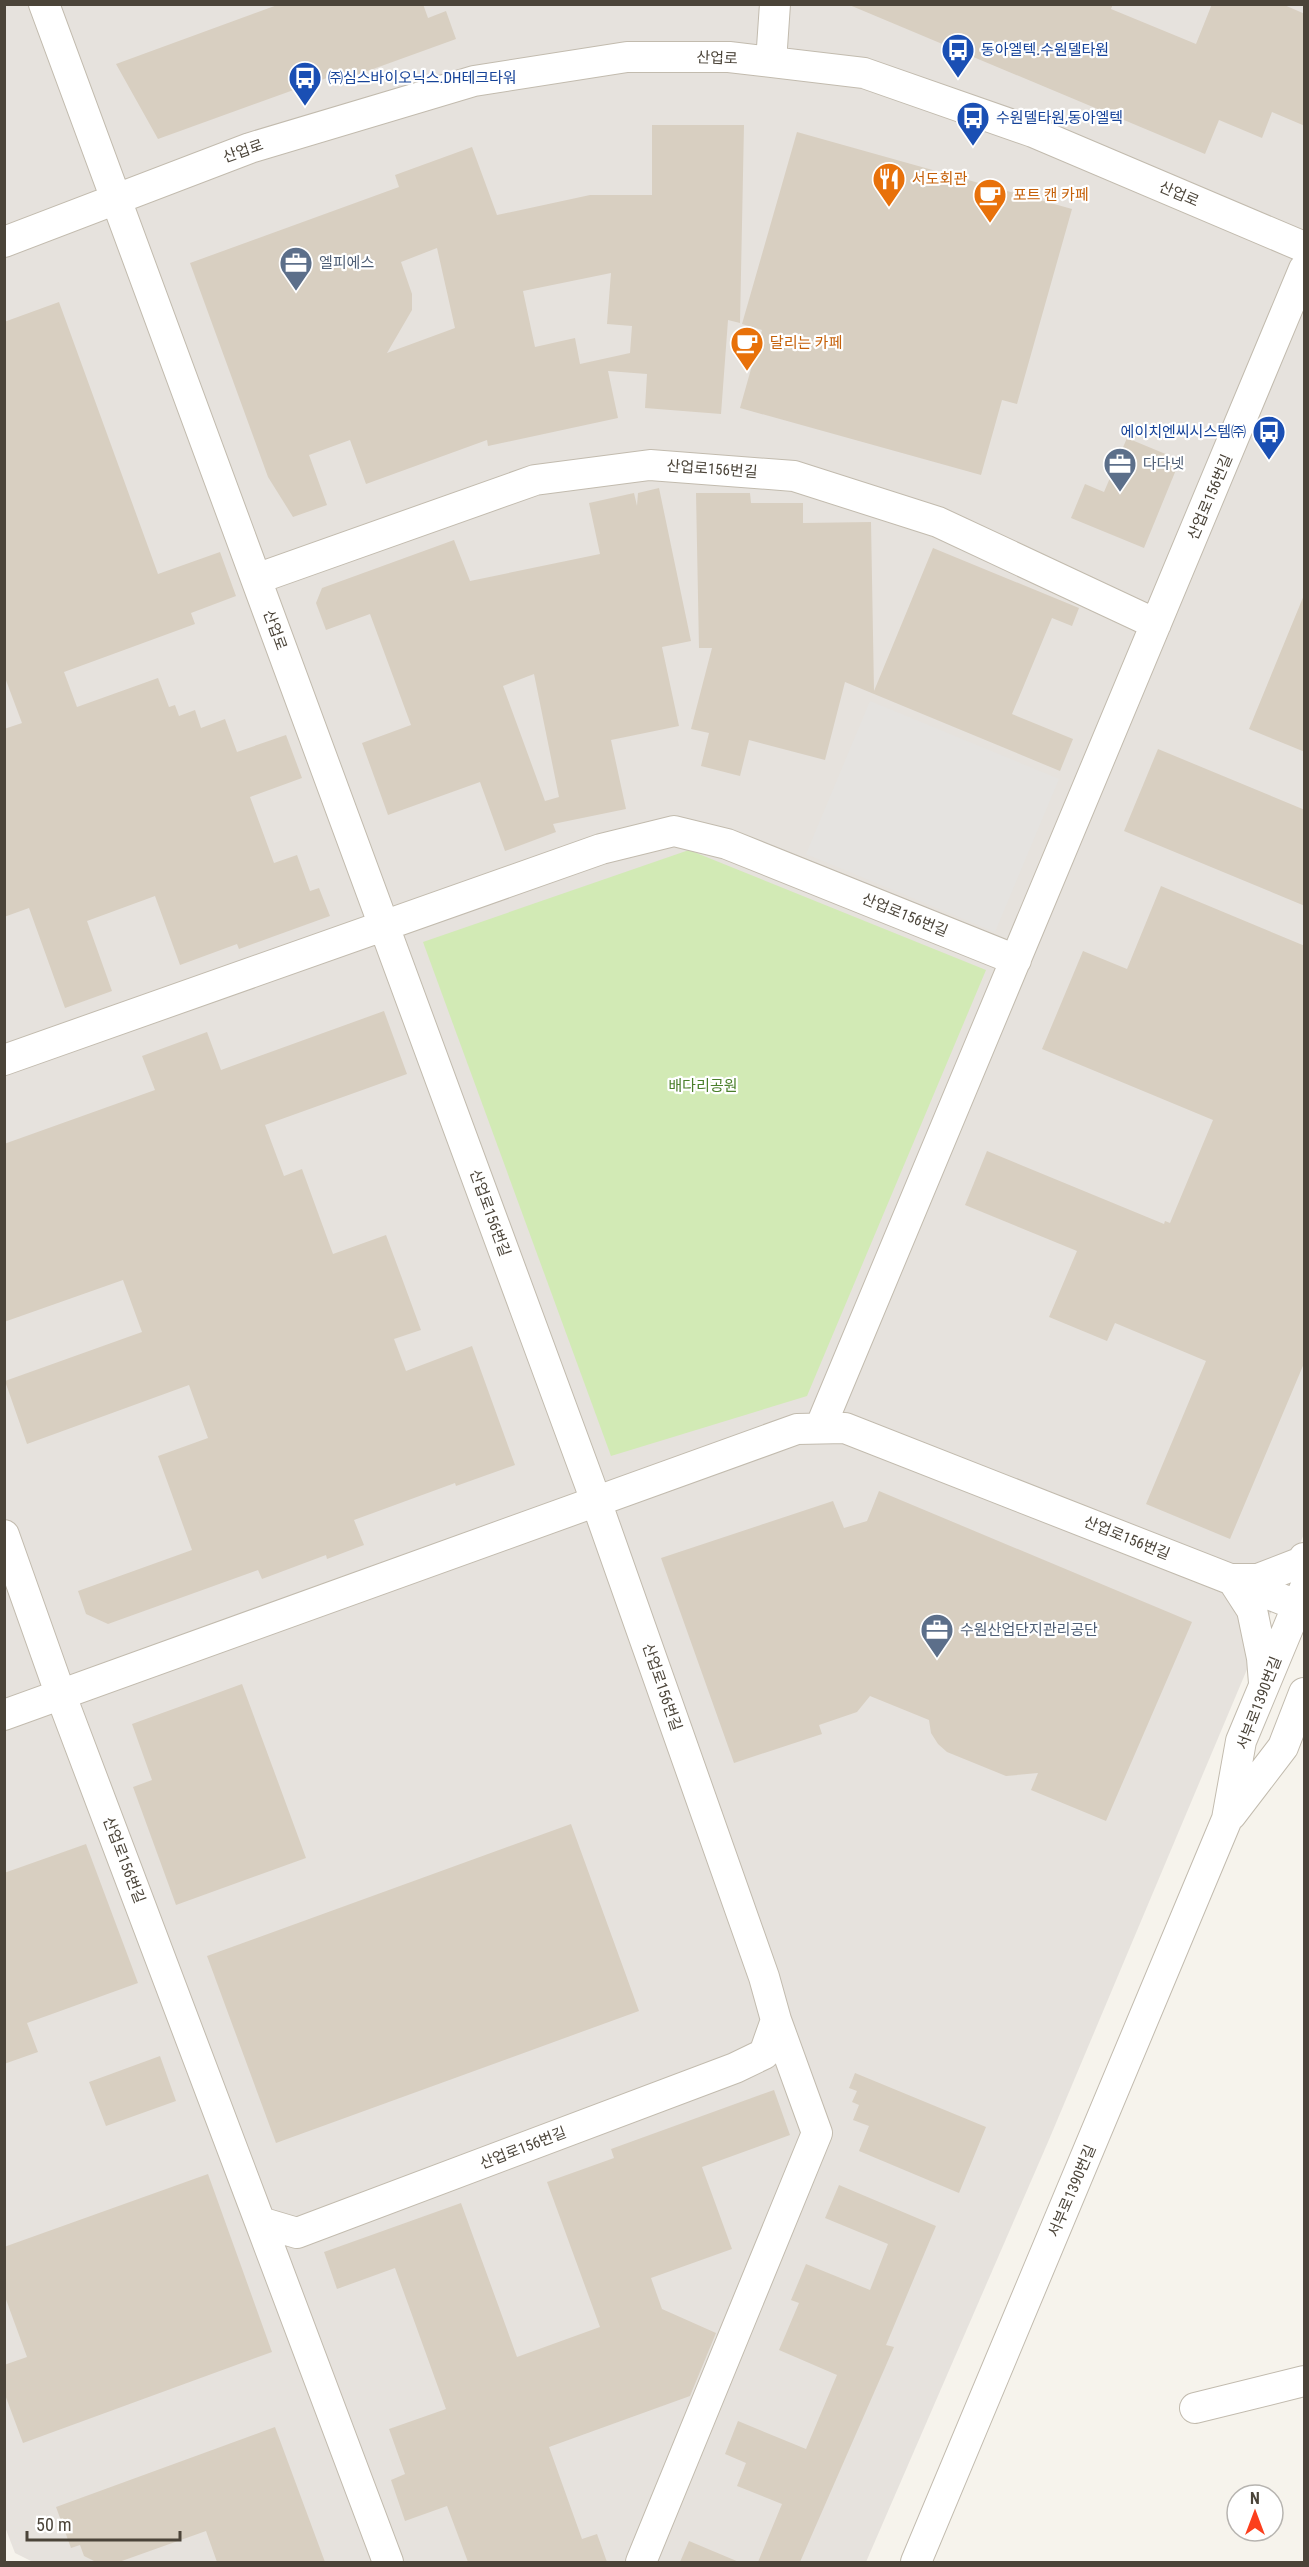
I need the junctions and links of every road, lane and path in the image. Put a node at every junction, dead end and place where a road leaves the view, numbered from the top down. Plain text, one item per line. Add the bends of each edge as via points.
1 (44, 4) edge
2 (775, 4) edge
3 (771, 62) junction
4 (116, 200) junction
5 (4, 243) edge
6 (1305, 247) edge
7 (1305, 269) edge
8 (256, 579) junction
9 (1156, 624) junction
10 (384, 926) junction
11 (1016, 960) junction
12 (4, 1060) edge
13 (820, 1428) junction
14 (596, 1501) junction
15 (4, 1536) edge
16 (1305, 1558) edge
17 (1232, 1579) junction
18 (1302, 1601) edge
19 (1264, 1687) junction
20 (60, 1693) junction
21 (1305, 1694) edge
22 (4, 1715) edge
23 (1294, 1748) edge
24 (1227, 1820) junction
25 (776, 2020) junction
26 (260, 2222) junction
27 (1305, 2381) edge
28 (1195, 2408) dead end
29 (388, 2562) edge
30 (641, 2562) edge
31 (916, 2562) edge

1 - 4 street, 산업로
2 - 3 street
3 - 4 street, 산업로 via 729,57 627,57 474,81 250,148
3 - 6 street, 산업로 via 875,76 1033,132
4 - 5 street, 산업로
4 - 8 street, 산업로
7 - 9 street, 산업로156번길
8 - 9 street, 산업로156번길 via 535,480 650,465 805,479 938,522
8 - 10 street, 산업로
9 - 11 street, 산업로156번길
10 - 11 street, 산업로156번길 via 601,849 674,831 727,844
10 - 12 street, 산업로156번길
10 - 14 street, 산업로156번길
11 - 13 street, 산업로156번길
13 - 14 street, 산업로156번길 via 797,1429
13 - 17 street, 산업로156번길 via 845,1428
14 - 20 street, 산업로156번길
14 - 25 street, 산업로156번길
15 - 20 street, 산업로156번길
16 - 17 street via 1258,1579
17 - 18 street, 산업로156번길
17 - 19 street via 1252,1610
18 - 19 street, 서부로1390번길
19 - 24 street, 서부로1390번길 via 1241,1741
20 - 22 street
20 - 26 street, 산업로156번길
21 - 23 street, 서부로1390번길
23 - 24 street, 서부로1390번길
24 - 31 street, 서부로1390번길
25 - 26 street, 산업로156번길 via 764,2054 735,2068 297,2233
25 - 30 street via 817,2133
26 - 29 street
27 - 28 street

